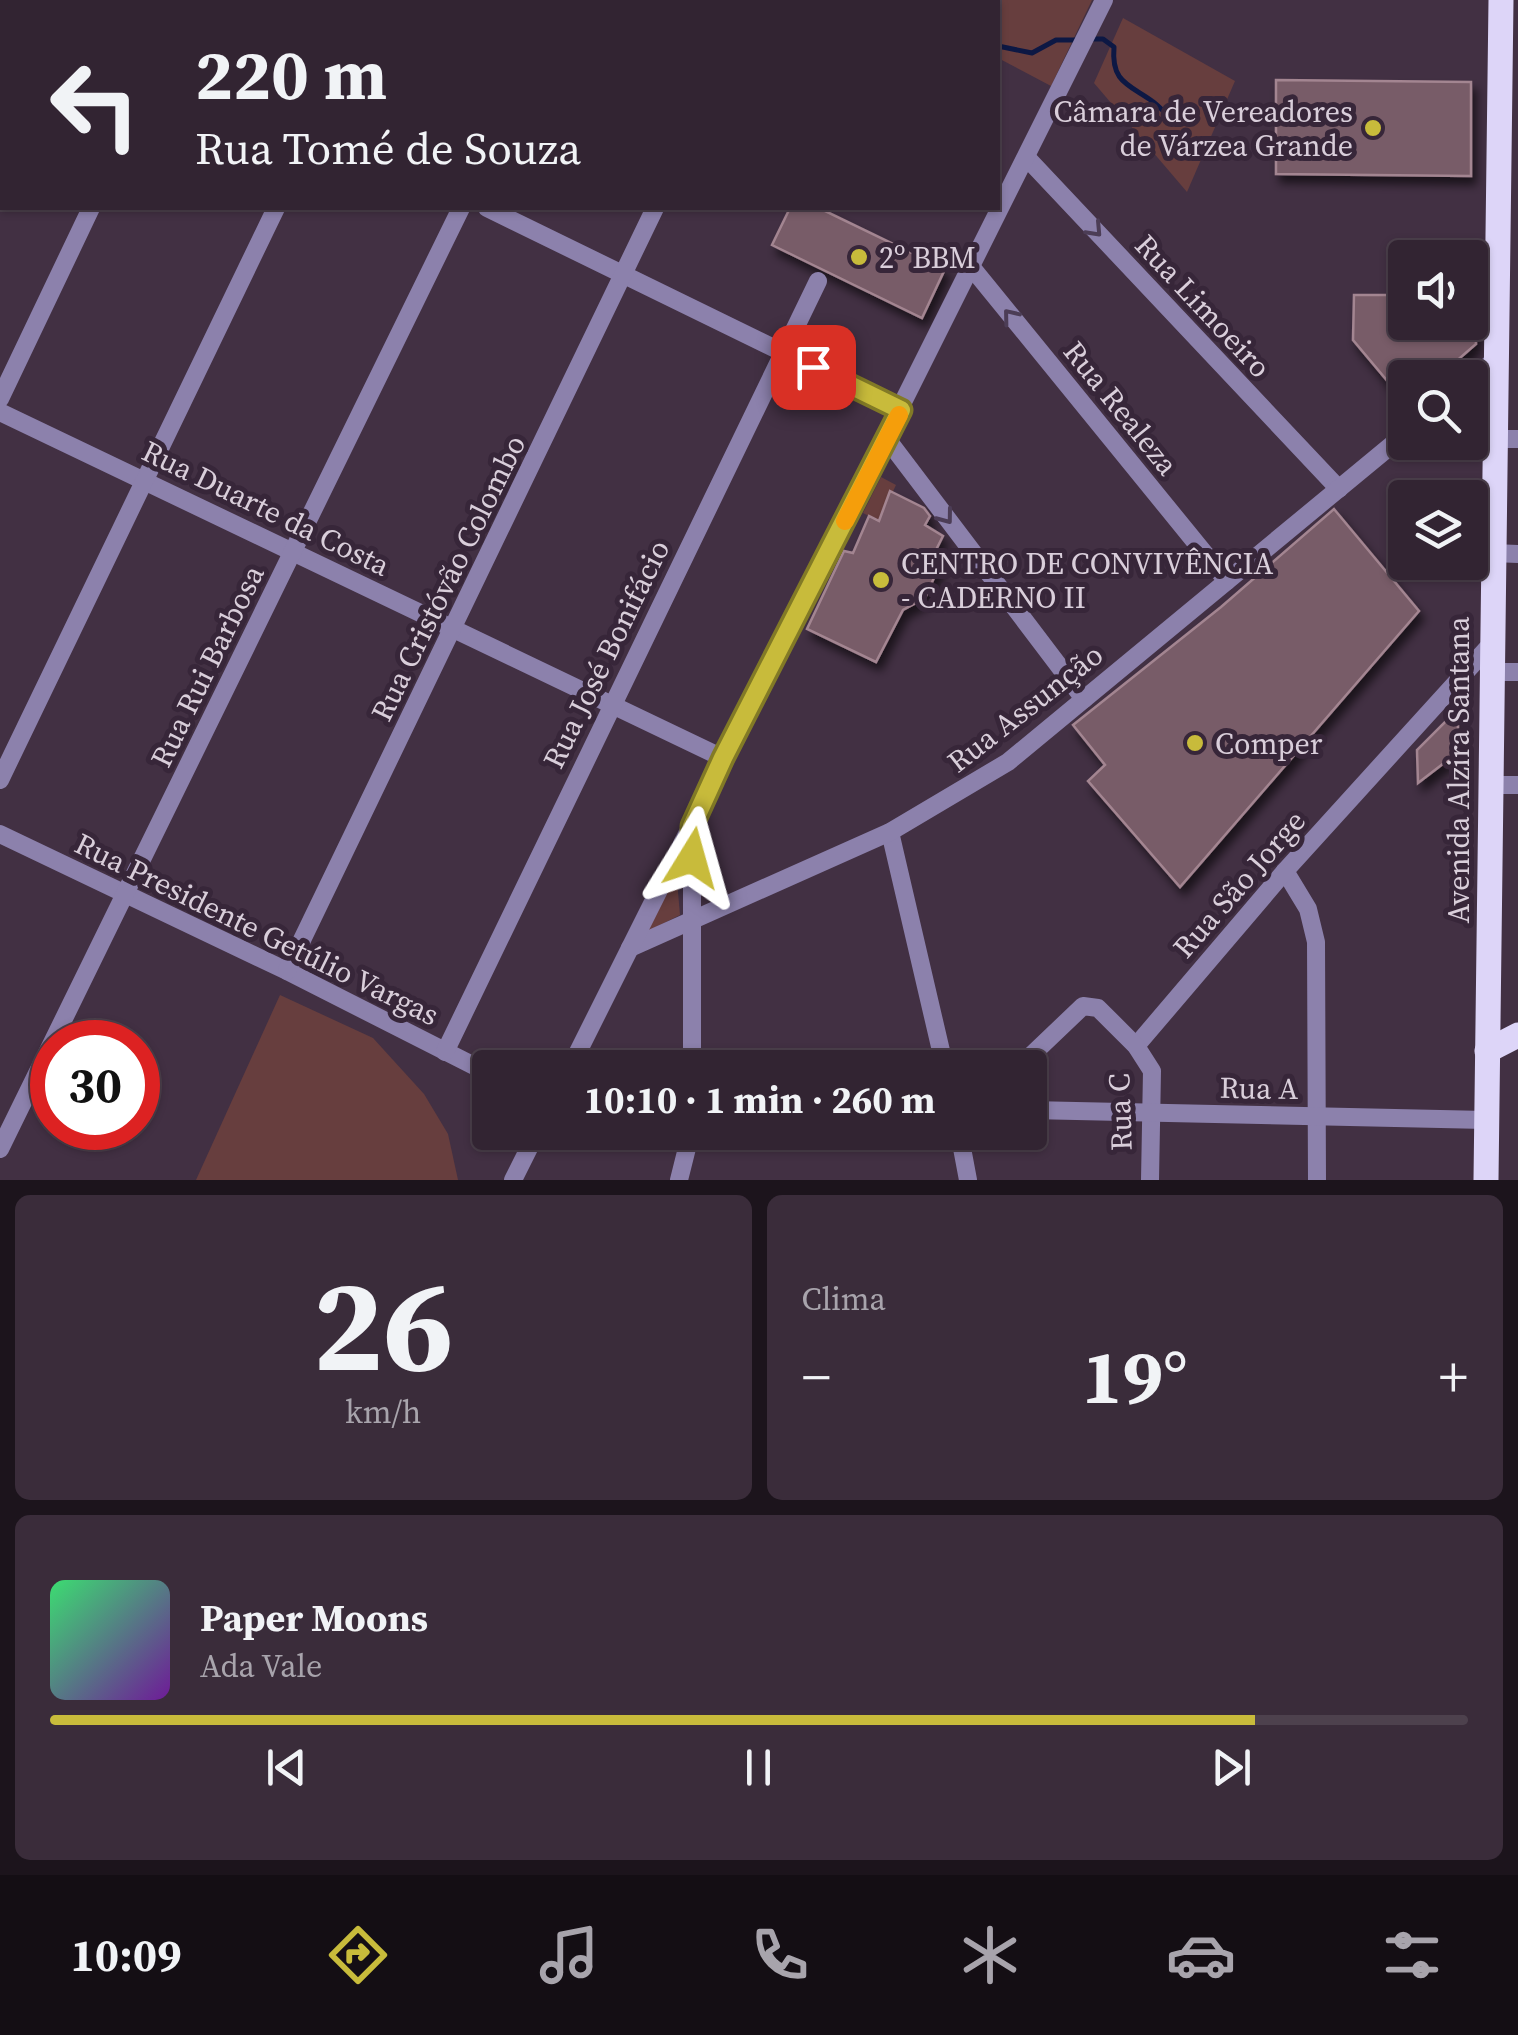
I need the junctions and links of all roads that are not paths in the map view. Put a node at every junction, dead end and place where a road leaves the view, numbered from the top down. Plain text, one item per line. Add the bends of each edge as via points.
1 (1104, 0) edge
2 (1502, 0) edge
3 (1509, 96) edge
4 (1028, 158) junction
5 (90, 210) edge
6 (275, 210) edge
7 (461, 210) edge
8 (491, 210) edge
9 (654, 210) edge
10 (1507, 210) edge
11 (972, 270) junction
12 (623, 274) junction
13 (818, 281) dead end
14 (1507, 324) edge
15 (783, 352) junction
16 (1495, 360) junction
17 (1488, 366) edge
18 (0, 399) edge
19 (901, 410) junction
20 (0, 412) edge
21 (887, 439) junction
22 (1506, 439) edge
23 (1388, 448) edge
24 (145, 480) junction
25 (1339, 488) junction
26 (294, 551) junction
27 (1505, 553) edge
28 (1227, 581) junction
29 (454, 631) junction
30 (1492, 643) junction
31 (1505, 672) edge
32 (1084, 698) junction
33 (611, 706) junction
34 (723, 758) junction
35 (0, 780) edge
36 (1506, 785) edge
37 (692, 826) junction
38 (890, 832) junction
39 (0, 834) edge
40 (1285, 870) junction
41 (124, 895) junction
42 (693, 922) junction
43 (630, 948) junction
44 (287, 971) junction
45 (1518, 1035) edge
46 (1136, 1046) junction
47 (579, 1050) edge
48 (692, 1050) edge
49 (941, 1050) edge
50 (1037, 1050) edge
51 (1487, 1050) junction
52 (445, 1052) junction
53 (472, 1065) edge
54 (1047, 1111) edge
55 (1151, 1114) junction
56 (1318, 1117) junction
57 (1486, 1120) junction
58 (0, 1149) edge
59 (528, 1150) edge
60 (686, 1150) edge
61 (691, 1150) edge
62 (962, 1150) edge
63 (514, 1180) edge
64 (679, 1180) edge
65 (692, 1180) edge
66 (968, 1180) edge
67 (1150, 1180) edge
68 (1318, 1180) edge
69 (1486, 1180) edge

1 - 4 street
2 - 3 main road, Avenida Alzira Santana
3 - 10 main road, Avenida Alzira Santana
4 - 11 street
4 -> 25 street, Rua Limoeiro
5 - 18 street
6 - 24 street
7 - 26 street, Rua Rui Barbosa
8 - 12 street
9 - 12 street, Rua Cristóvão Colombo
10 - 14 main road, Avenida Alzira Santana
11 - 19 street
28 -> 11 street, Rua Realeza
12 - 15 street
12 - 29 street, Rua Cristóvão Colombo
13 - 15 street, Rua José Bonifácio
14 - 16 main road, Avenida Alzira Santana
15 - 19 street
15 - 33 street, Rua José Bonifácio
16 - 17 street
16 - 22 main road, Avenida Alzira Santana
19 - 21 street
20 - 24 street, Rua Duarte da Costa
21 -> 32 street
21 - 34 street
22 - 27 main road, Avenida Alzira Santana
23 - 25 street, Rua Assunção
24 - 26 street, Rua Duarte da Costa
24 - 35 street
25 - 28 street, Rua Assunção
26 - 29 street, Rua Duarte da Costa
26 - 41 street, Rua Rui Barbosa
27 - 30 main road, Avenida Alzira Santana
28 - 32 street, Rua Assunção
29 - 33 street, Rua Duarte da Costa
29 - 44 street, Rua Cristóvão Colombo
30 - 31 main road, Avenida Alzira Santana
30 - 40 street, Rua São Jorge
31 - 36 main road, Avenida Alzira Santana
32 - 38 street, Rua Assunção via 1008,762
33 - 34 street, Rua Duarte da Costa
33 - 52 street, Rua José Bonifácio
34 - 37 street
36 - 51 main road, Avenida Alzira Santana
37 - 42 street
37 - 43 street
38 - 42 street, Rua Assunção
38 - 49 street
39 - 41 street, Rua Presidente Getúlio Vargas
40 - 46 street, Rua São Jorge
40 - 56 street via 1308,909 1316,942
41 - 44 street, Rua Presidente Getúlio Vargas
41 - 58 street, Rua Rui Barbosa
42 - 43 street, Rua Assunção
42 - 48 street
43 - 47 street
44 - 52 street, Rua Presidente Getúlio Vargas
45 - 51 main road
46 - 50 street via 1098,1008 1083,1006
46 - 55 street, Rua C via 1152,1071
51 - 57 main road, Avenida Alzira Santana
52 - 53 street, Rua Presidente Getúlio Vargas
54 - 55 street, Rua A
55 - 56 street, Rua A
55 - 67 street, Rua C
56 - 57 street, Rua A
56 - 68 street
57 - 69 main road, Avenida Alzira Santana
59 - 63 street
60 - 64 street
61 - 65 street
62 - 66 street

